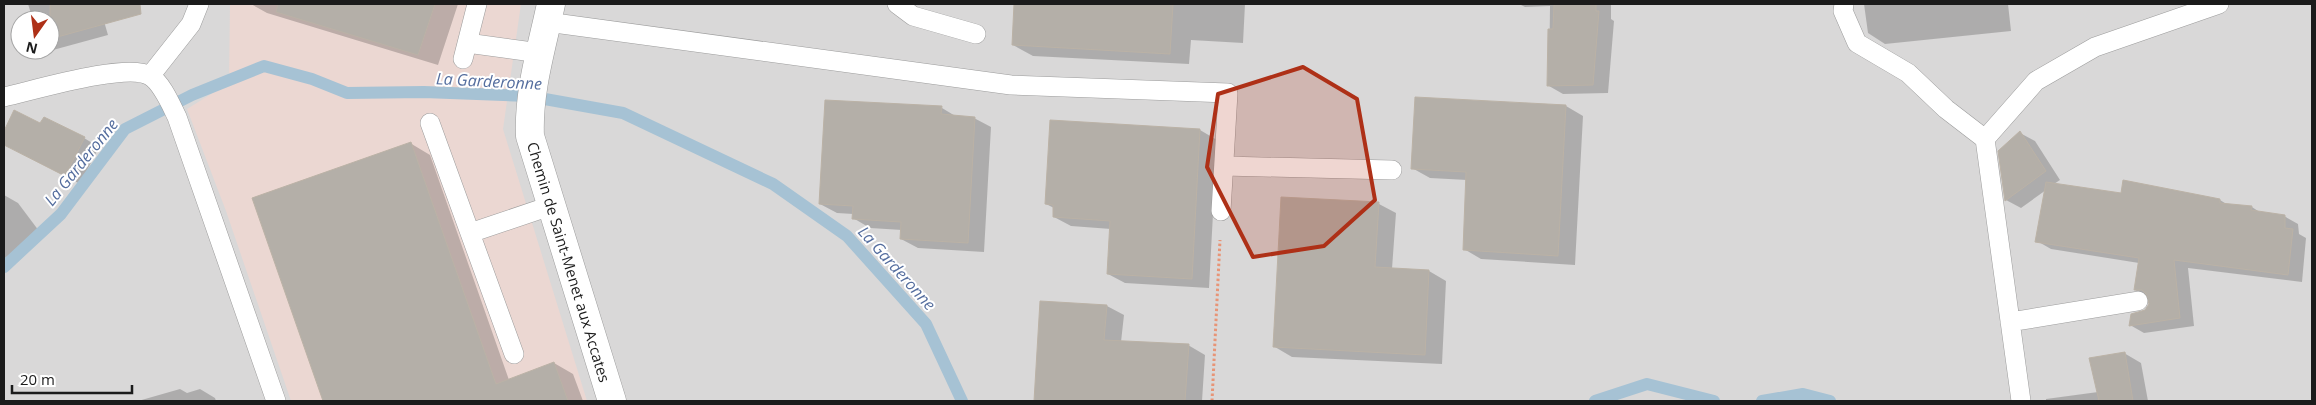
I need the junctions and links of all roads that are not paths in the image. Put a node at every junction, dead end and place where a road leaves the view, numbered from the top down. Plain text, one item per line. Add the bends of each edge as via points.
1 (199, 4) edge
2 (477, 4) edge
3 (897, 4) edge
4 (1844, 4) edge
5 (2219, 4) edge
6 (549, 13) edge
7 (976, 34) dead end
8 (538, 60) junction
9 (150, 76) junction
10 (4, 97) edge
11 (430, 123) dead end
12 (1985, 139) junction
13 (1224, 166) junction
14 (1392, 170) dead end
15 (550, 206) junction
16 (1221, 211) road end
17 (470, 233) junction
18 (2138, 301) dead end
19 (2010, 322) junction
20 (514, 354) dead end
21 (276, 401) edge
22 (612, 401) edge
23 (2021, 401) edge

1 - 9 lane via 191,24
2 - 8 lane via 465,51
3 - 7 lane via 913,16
4 - 12 lane via 1843,11 1857,43 1908,73 1946,109
5 - 12 lane via 2095,47 2036,82
6 - 8 street, Chemin de Saint-Menet aux Accates
6 - 13 lane via 1011,86 1228,93
8 - 15 street, Chemin de Saint-Menet aux Accates via 529,120 530,136
9 - 10 lane via 126,71 111,73
9 - 21 lane via 167,96 177,117
11 - 17 lane
12 - 19 lane
13 - 14 lane
13 - 16 lane
15 - 17 lane
15 - 22 street, Chemin de Saint-Menet aux Accates
17 - 20 lane
18 - 19 lane
19 - 23 lane

